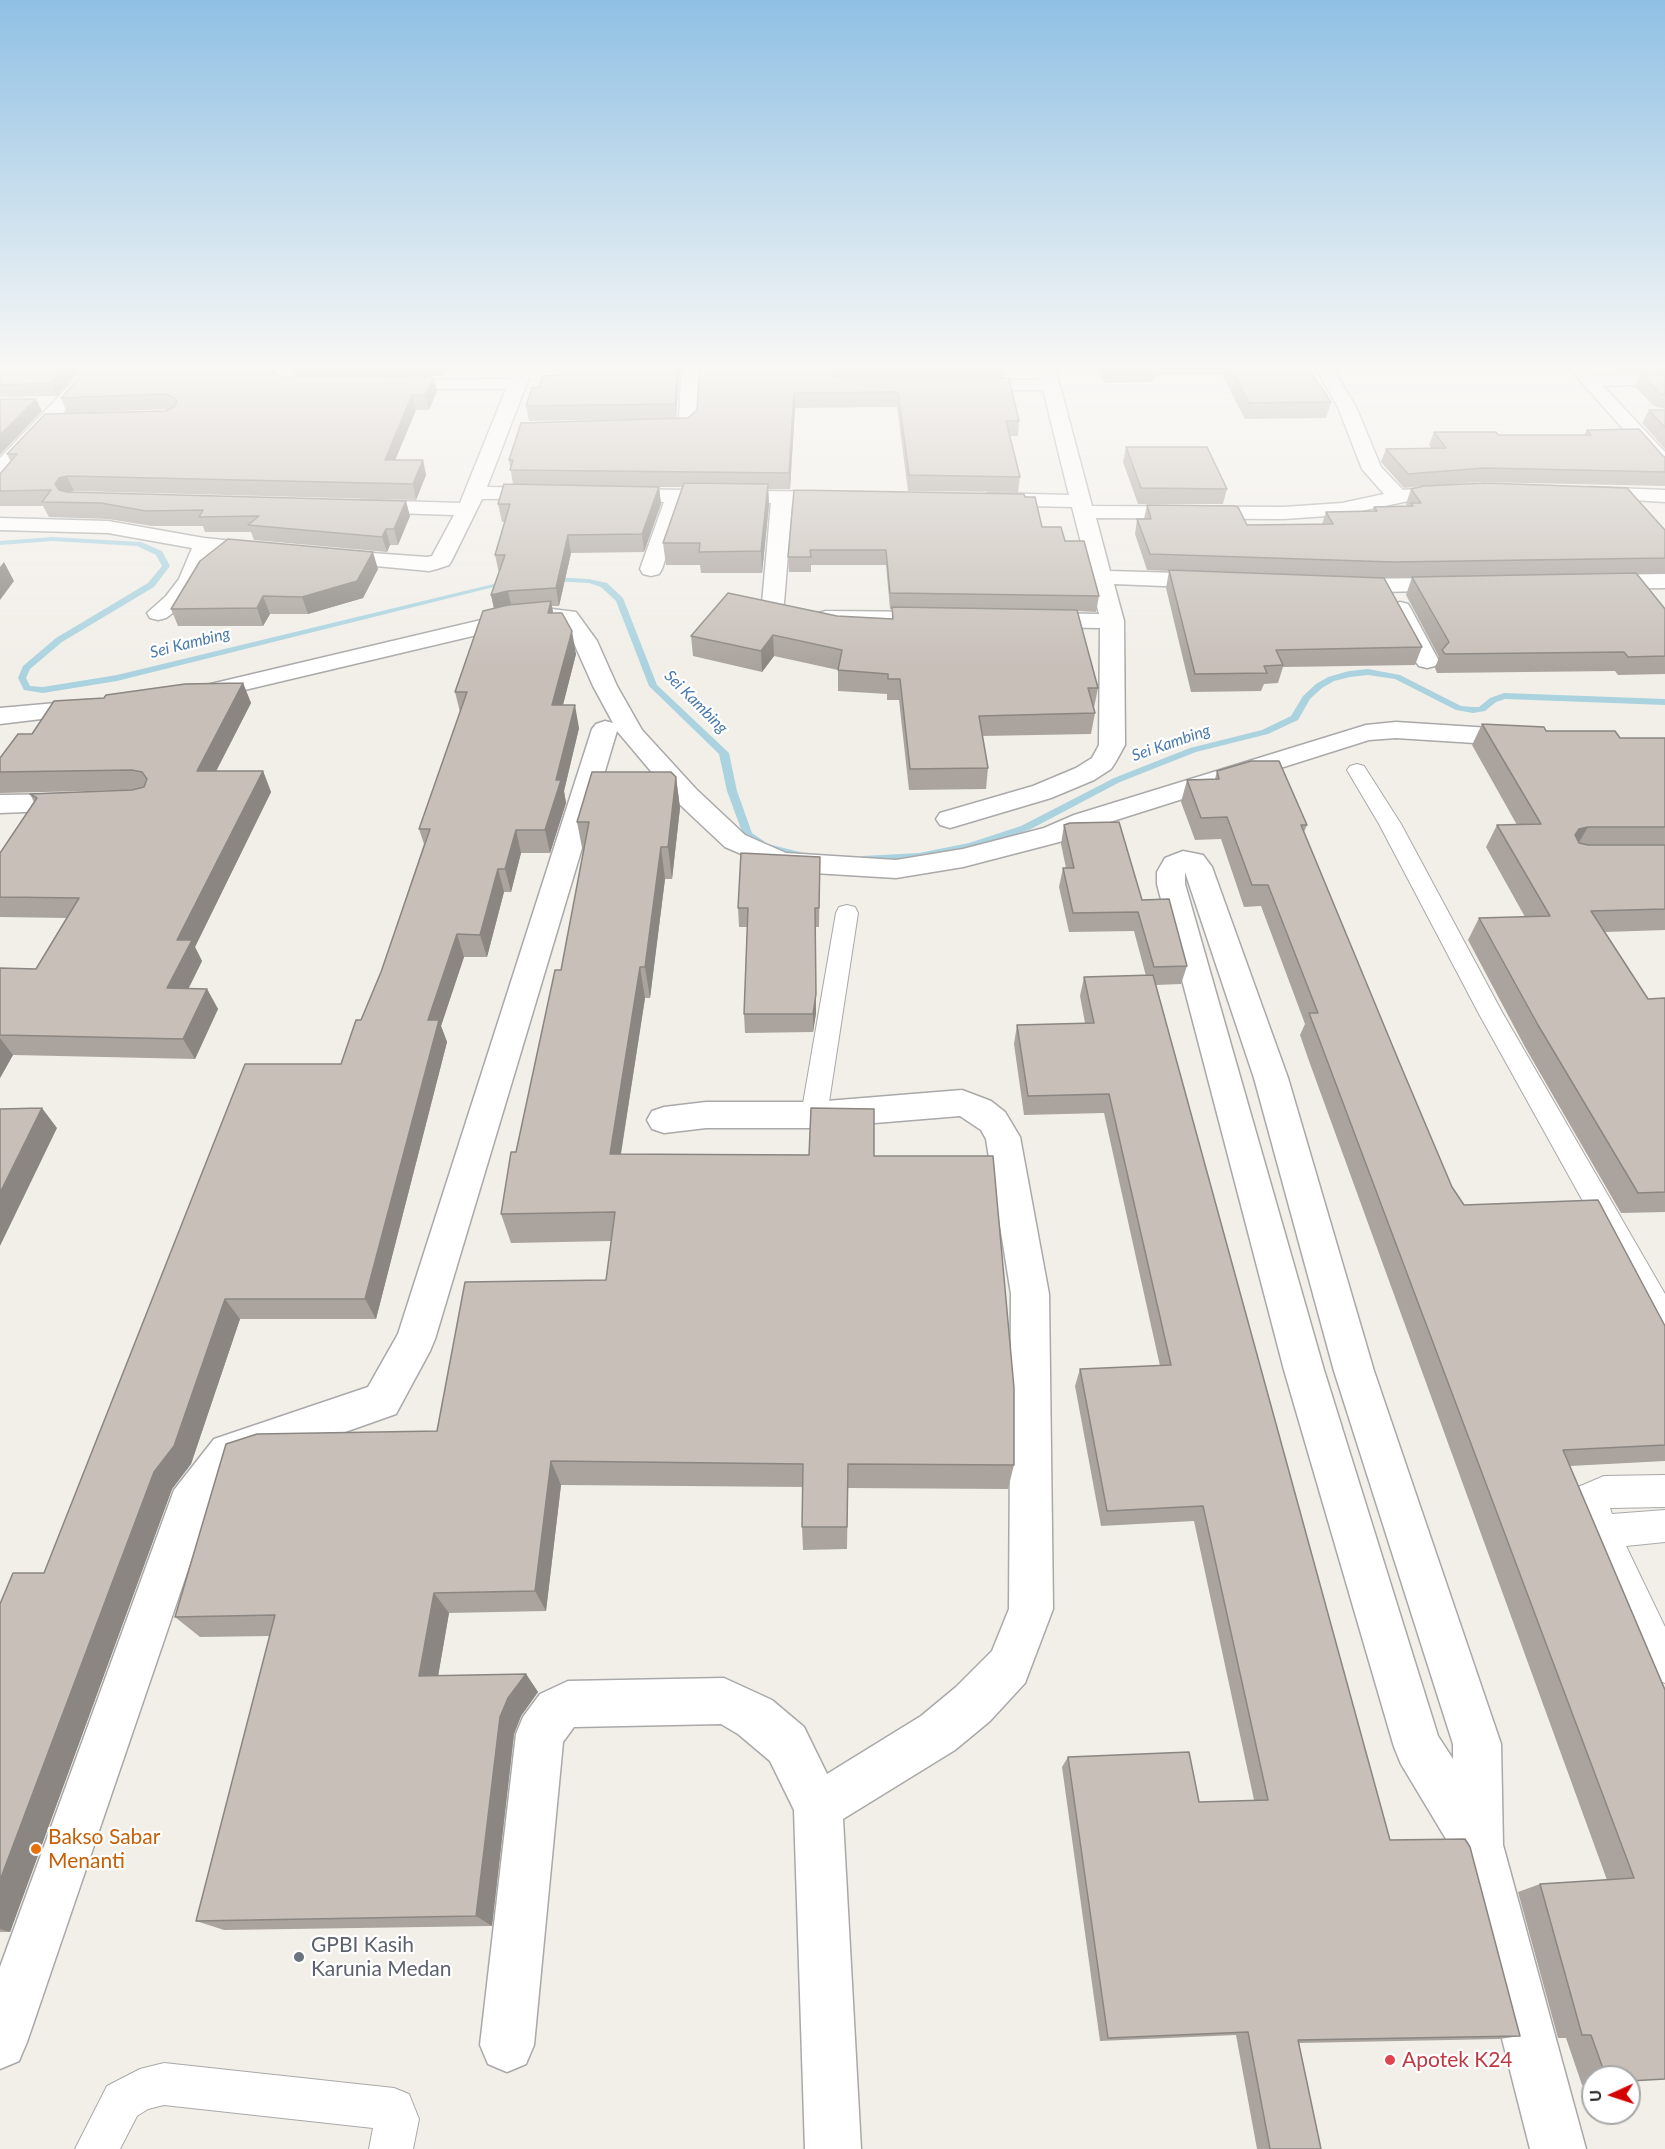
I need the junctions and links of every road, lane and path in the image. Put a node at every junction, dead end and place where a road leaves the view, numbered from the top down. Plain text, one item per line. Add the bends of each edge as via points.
1 (484, 467) edge
2 (1072, 467) edge
3 (1371, 467) edge
4 (1468, 490) edge
5 (1571, 493) edge
6 (570, 494) edge
7 (594, 495) edge
8 (676, 496) junction
9 (1665, 496) edge
10 (782, 497) junction
11 (858, 498) edge
12 (1399, 498) junction
13 (975, 499) edge
14 (472, 501) junction
15 (337, 506) edge
16 (1082, 506) junction
17 (0, 524) edge
18 (204, 544) junction
19 (287, 552) edge
20 (311, 554) edge
21 (651, 569) dead end
22 (1100, 577) junction
23 (1665, 581) edge
24 (1232, 582) edge
25 (1583, 583) edge
26 (1327, 585) edge
27 (1478, 585) edge
28 (1387, 587) junction
29 (773, 603) edge
30 (158, 613) dead end
31 (806, 617) edge
32 (957, 619) edge
33 (1017, 620) edge
34 (1112, 621) junction
35 (1427, 661) dead end
36 (169, 699) edge
37 (110, 705) edge
38 (50, 712) junction
39 (0, 716) edge
40 (605, 729) dead end
41 (1547, 739) edge
42 (25, 740) edge
43 (1357, 770) dead end
44 (106, 801) edge
45 (0, 804) edge
46 (950, 819) dead end
47 (847, 913) dead end
48 (1271, 1078) junction
49 (1225, 1080) junction
50 (814, 1115) junction
51 (664, 1120) dead end
52 (1665, 1322) edge
53 (1304, 1370) junction
54 (1354, 1371) junction
55 (1665, 1491) edge
56 (1665, 1526) edge
57 (1601, 1531) junction
58 (1665, 1665) edge
59 (818, 1807) junction
60 (1478, 1845) junction
61 (0, 2042) edge
62 (507, 2045) dead end
63 (97, 2149) edge
64 (391, 2149) edge
65 (833, 2149) edge
66 (1558, 2149) edge

1 - 14 street
2 - 16 street
3 - 12 street
4 - 12 street
5 - 9 street
6 - 14 street
7 - 8 street
8 - 10 street
8 - 21 street
10 - 11 street
10 - 29 street
12 - 16 street via 1342,509 1284,513
13 - 16 street
14 - 15 street
14 - 20 street via 445,555 429,564
16 - 22 street
17 - 18 street via 108,527
18 - 19 street
18 - 30 street via 190,580 174,601
22 - 24 street
22 - 34 street
23 - 25 street
26 - 28 street
27 - 28 street
28 - 35 street
31 - 32 street
33 - 34 street
34 - 46 street via 1112,745 1102,763 1042,792
36 - 41 street via 512,618 536,614 568,617 585,641 631,733 686,795 735,840 781,862 897,869 963,858 1053,835 1084,821 1366,733 1396,729
37 - 38 street
38 - 39 street
38 - 42 street
40 - 61 street via 416,1339 382,1401 229,1453 189,1505
43 - 52 lane
44 - 45 street
47 - 50 lane
48 - 49 street
48 - 49 street via 1198,867 1183,860 1171,872 1171,884
48 - 54 street
49 - 53 street
50 - 51 street via 706,1115
50 - 59 street via 962,1103 993,1121 1003,1137 1030,1294 1031,1609 1009,1667 938,1733
53 - 54 street
53 - 60 street via 1418,1747
54 - 60 street via 1477,1744
55 - 57 lane via 1604,1492 1590,1498
56 - 57 lane
57 - 58 lane
59 - 62 street via 787,1744 754,1717 724,1701 568,1704 557,1711 540,1734
59 - 65 street
60 - 66 street
63 - 64 lane via 122,2101 140,2090 164,2084 394,2109 397,2119

